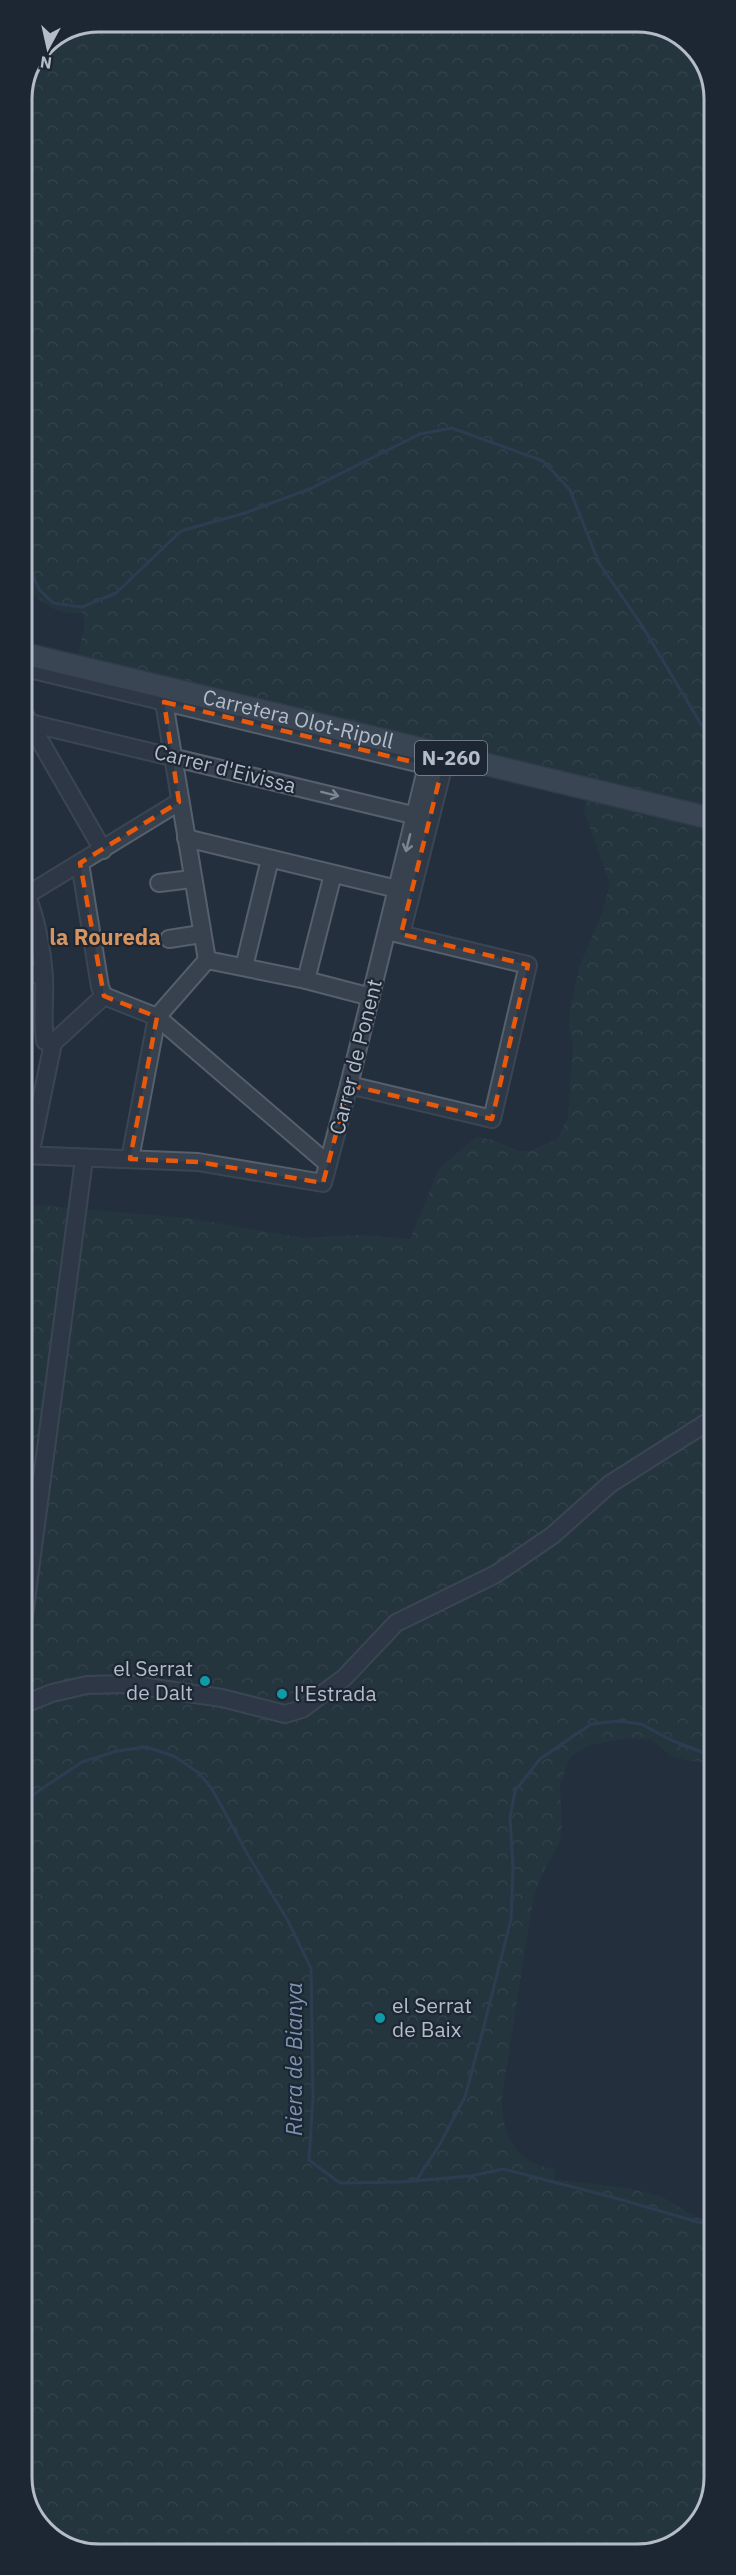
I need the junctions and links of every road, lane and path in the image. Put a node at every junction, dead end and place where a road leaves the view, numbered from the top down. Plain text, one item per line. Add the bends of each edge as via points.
1 (32, 656) edge
2 (32, 670) edge
3 (164, 702) junction
4 (32, 720) edge
5 (32, 731) edge
6 (171, 755) junction
7 (439, 768) junction
8 (179, 802) junction
9 (422, 817) junction
10 (704, 818) edge
11 (186, 838) junction
12 (103, 850) junction
13 (270, 859) junction
14 (80, 863) junction
15 (333, 874) junction
16 (192, 879) junction
17 (159, 883) dead end
18 (32, 887) edge
19 (397, 889) junction
20 (32, 925) edge
21 (394, 933) junction
22 (201, 934) junction
23 (169, 939) dead end
24 (207, 960) junction
25 (244, 967) junction
26 (32, 973) edge
27 (44, 977) junction
28 (306, 980) junction
29 (104, 996) junction
30 (371, 997) junction
31 (157, 1017) junction
32 (53, 1043) junction
33 (349, 1085) junction
34 (32, 1130) edge
35 (32, 1155) edge
36 (84, 1159) junction
37 (130, 1159) junction
38 (328, 1164) junction
39 (704, 1424) edge
40 (32, 1555) edge
41 (32, 1701) edge

1 - 7 main road, Carretera Olot-Ripoll / N-260
2 - 3 street
3 - 6 street
3 - 7 street
4 - 6 street, Carrer d'Eivissa
5 - 12 street
6 - 8 street
6 -> 9 street, Carrer d'Eivissa
7 - 9 street, Carrer de Ponent
7 - 10 main road, Carretera Olot-Ripoll / N-260
8 - 11 street
8 - 12 street
9 -> 19 street, Carrer de Ponent
9 - 21 street, Carrer de Ponent
11 - 13 street
11 - 16 street
12 - 14 street
13 - 15 street
13 - 25 street
14 - 18 street
14 - 29 street
15 - 19 street
15 - 28 street
16 - 17 street
16 - 22 street
19 - 21 street, Carrer de Ponent
20 - 27 street
21 - 30 street, Carrer de Ponent
21 - 33 street via 528,965 492,1119
22 - 23 street
22 - 24 street
24 - 25 street
24 - 31 street
25 - 28 street
26 - 27 street
27 - 32 street via 45,1041
28 - 30 street
29 - 31 street
29 - 32 street
30 - 33 street, Carrer de Ponent
31 - 37 street
31 - 38 street
32 - 34 street
33 - 38 street, Carrer de Ponent
35 - 36 street
36 - 37 street
36 - 40 street
37 - 38 street, Carrer de Ponent via 198,1162 323,1183
39 - 41 street via 610,1484 553,1535 496,1574 396,1623 344,1678 302,1709 285,1714 222,1698 127,1683 87,1685

